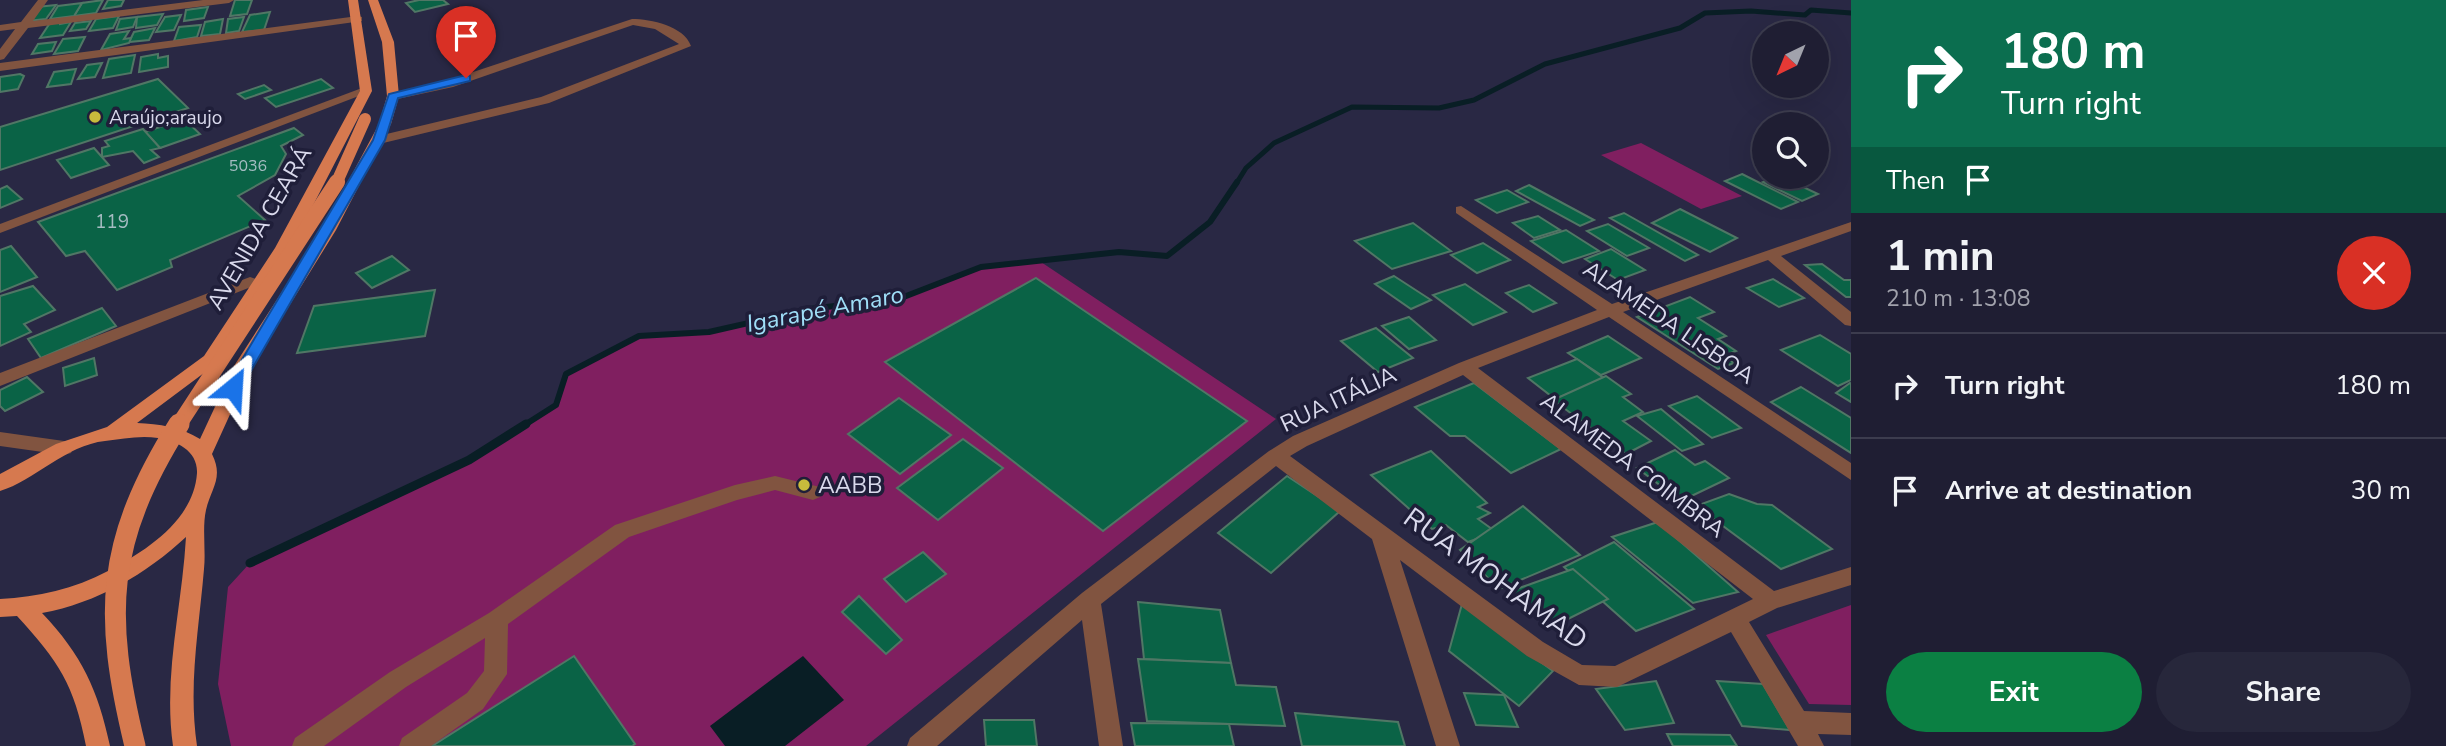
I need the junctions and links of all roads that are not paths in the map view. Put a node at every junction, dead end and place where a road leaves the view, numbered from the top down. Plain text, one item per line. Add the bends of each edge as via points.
1 (43, 0) edge
2 (229, 0) edge
3 (353, 0) edge
4 (373, 0) edge
5 (358, 19) junction
6 (21, 26) junction
7 (0, 28) edge
8 (0, 57) edge
9 (0, 67) edge
10 (365, 94) junction
11 (393, 96) junction
12 (379, 140) junction
13 (1461, 210) dead end
14 (1851, 226) edge
15 (0, 229) edge
16 (1772, 256) junction
17 (250, 282) dead end
18 (1612, 310) junction
19 (1851, 321) edge
20 (1465, 367) junction
21 (0, 380) edge
22 (108, 435) junction
23 (0, 439) edge
24 (64, 448) junction
25 (202, 454) junction
26 (1276, 456) junction
27 (1851, 473) edge
28 (0, 484) edge
29 (813, 492) dead end
30 (196, 509) junction
31 (1380, 531) junction
32 (1851, 576) edge
33 (1090, 600) junction
34 (1771, 601) junction
35 (11, 608) edge
36 (1735, 619) junction
37 (497, 620) junction
38 (1798, 722) junction
39 (1851, 724) edge
40 (97, 746) edge
41 (135, 746) edge
42 (185, 746) edge
43 (303, 746) edge
44 (411, 746) edge
45 (919, 746) edge
46 (1111, 746) edge
47 (1448, 746) edge
48 (1812, 746) edge

1 - 6 street
2 - 6 street
3 - 5 main road
4 - 11 main road via 388,42
5 - 9 street
5 - 10 main road
6 - 7 street
6 - 8 street
10 - 15 street
10 - 22 main road, AVENIDA CEARÁ via 283,248 210,360
10 - 41 main road, bridge via 365,119 328,196 167,441 131,512 114,594 117,655
11 - 12 main road
11 - 12 street via 461,80 632,22 646,21 684,40 685,46 545,100
12 - 25 main road via 329,230 243,366
13 - 18 street, ALAMEDA LISBOA
14 - 16 street, RUA ITÁLIA
16 - 18 street, RUA ITÁLIA
16 - 19 street
17 - 21 street
18 - 20 street, RUA ITÁLIA
18 - 27 street, ALAMEDA LISBOA
20 - 26 street, RUA ITÁLIA
20 - 34 street, ALAMEDA COIMBRA
22 - 24 main road
22 - 25 main road via 167,433 194,444
23 - 24 street
24 - 28 main road
25 - 30 main road via 207,479
26 - 31 street, RUA MOHAMAD
26 - 33 street, RUA ITÁLIA
29 - 37 street via 775,483 622,531
30 - 35 main road via 167,542 125,573 74,596
30 - 42 main road via 198,541 178,684
31 - 36 street, RUA MOHAMAD via 1535,649 1578,675 1617,677
31 - 47 street
32 - 34 street, RUA MOHAMAD
33 - 45 street, RUA ITÁLIA
33 - 46 street
34 - 36 street, RUA MOHAMAD
35 - 40 main road via 66,652 82,682
36 - 38 street
37 - 43 street via 387,685
37 - 44 street via 495,674 475,701
38 - 39 street
38 - 48 street

